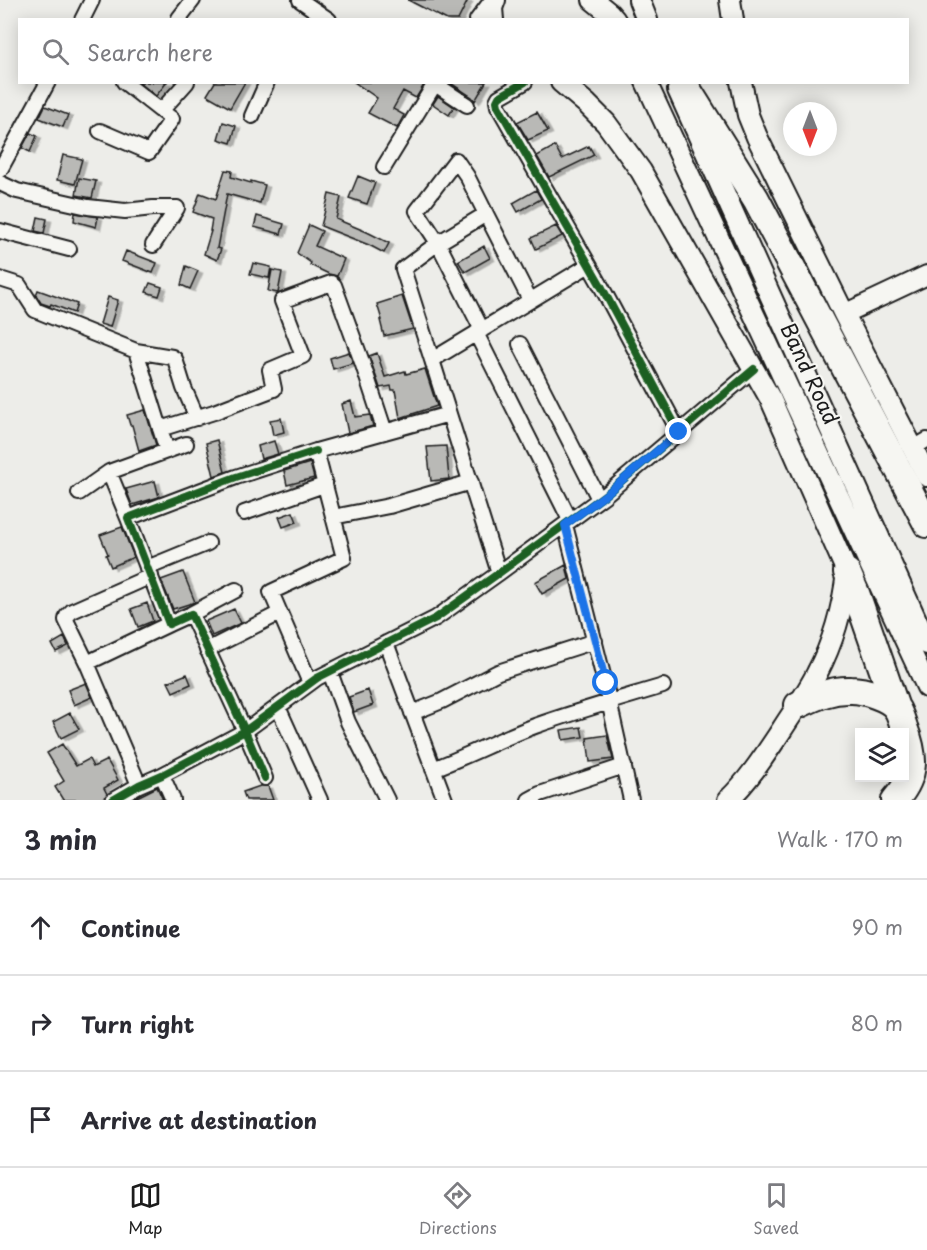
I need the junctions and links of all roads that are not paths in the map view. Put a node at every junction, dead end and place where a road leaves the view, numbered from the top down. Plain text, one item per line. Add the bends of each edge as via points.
1 (92, 0) edge
2 (193, 0) edge
3 (300, 0) edge
4 (493, 0) edge
5 (593, 0) edge
6 (639, 0) edge
7 (730, 0) edge
8 (83, 18) edge
9 (179, 18) edge
10 (325, 18) edge
11 (479, 18) edge
12 (493, 18) edge
13 (613, 18) edge
14 (646, 18) edge
15 (733, 18) edge
16 (47, 84) edge
17 (127, 84) edge
18 (184, 84) edge
19 (266, 84) edge
20 (433, 84) edge
21 (436, 84) edge
22 (522, 84) edge
23 (563, 84) edge
24 (647, 84) edge
25 (675, 84) edge
26 (683, 84) edge
27 (741, 84) edge
28 (467, 105) dead end
29 (161, 111) junction
30 (252, 116) dead end
31 (100, 130) dead end
32 (384, 167) dead end
33 (0, 170) edge
34 (0, 183) edge
35 (486, 214) junction
36 (0, 231) edge
37 (438, 243) junction
38 (153, 245) dead end
39 (69, 249) dead end
40 (589, 265) junction
41 (927, 275) edge
42 (0, 279) edge
43 (530, 300) junction
44 (844, 314) junction
45 (479, 331) junction
46 (520, 344) dead end
47 (136, 351) junction
48 (432, 360) junction
49 (754, 369) junction
50 (449, 414) junction
51 (196, 417) junction
52 (160, 429) junction
53 (385, 432) junction
54 (679, 432) junction
55 (186, 444) dead end
56 (920, 444) edge
57 (167, 451) junction
58 (316, 451) junction
59 (109, 472) junction
60 (927, 476) edge
61 (471, 482) junction
62 (324, 485) junction
63 (79, 493) dead end
64 (599, 499) junction
65 (244, 513) dead end
66 (333, 517) junction
67 (128, 518) junction
68 (568, 523) junction
69 (927, 524) edge
70 (208, 543) dead end
71 (149, 572) junction
72 (847, 572) junction
73 (500, 573) junction
74 (237, 590) dead end
75 (280, 613) junction
76 (190, 614) junction
77 (169, 624) junction
78 (595, 641) junction
79 (386, 643) junction
80 (927, 644) edge
81 (207, 650) junction
82 (87, 663) junction
83 (330, 672) junction
84 (310, 683) junction
85 (663, 686) dead end
86 (927, 687) edge
87 (610, 702) junction
88 (798, 705) junction
89 (278, 707) junction
90 (896, 708) junction
91 (412, 713) junction
92 (245, 731) junction
93 (624, 766) junction
94 (433, 769) junction
95 (162, 775) junction
96 (265, 778) dead end
97 (139, 785) junction
98 (113, 800) edge
99 (173, 800) edge
100 (320, 800) edge
101 (387, 800) edge
102 (445, 800) edge
103 (529, 800) edge
104 (631, 800) edge
105 (728, 800) edge
106 (895, 800) edge

1 - 8 street
2 - 9 street
3 - 10 street
4 - 11 street
4 - 12 main road
5 - 13 main road
6 - 14 main road
7 - 15 main road
16 - 33 street
17 - 29 street
18 - 29 street
19 - 30 street
20 - 32 street
21 - 28 street
22 - 40 street via 500,97 498,106
23 - 49 main road via 606,123 641,171
24 - 86 main road, Band Road
25 - 80 main road, Band Road
26 - 69 highway via 756,199
27 - 44 main road via 754,130
29 - 31 street via 172,119 149,152
34 - 38 street via 17,191 88,207 125,212 177,208
35 - 37 street
35 - 37 street via 456,160 417,212
35 - 43 street
36 - 39 street
37 - 45 street
37 - 48 street via 403,269
40 - 43 street
40 - 54 street
41 - 44 street
42 - 47 street via 20,285 35,310
43 - 45 street
44 - 56 main road
45 - 48 street
45 - 68 street
46 - 64 street
47 - 51 street via 175,359
47 - 52 street
48 - 50 street
49 - 54 street
49 - 72 main road
50 - 53 street
50 - 61 street
51 - 52 street
51 - 53 street via 274,389 270,370 303,356 282,301 331,283
52 - 57 street
53 - 58 street
54 - 64 street
55 - 57 street
56 - 60 main road
57 - 59 street
58 - 62 street
58 - 67 street
59 - 63 street
59 - 67 street
61 - 66 street via 389,506
61 - 73 street
62 - 65 street
62 - 66 street
64 - 68 street
66 - 75 street via 344,558 271,592
67 - 71 street
68 - 73 street
68 - 78 street
70 - 71 street
71 - 77 street
71 - 82 street via 67,616
72 - 88 main road via 827,652
72 - 90 highway
73 - 79 street via 436,618
74 - 76 street
75 - 81 street
75 - 84 street
76 - 77 street
76 - 81 street
77 - 82 street
78 - 87 street
78 - 91 street via 498,672
79 - 83 street
79 - 91 street
81 - 92 street
82 - 97 street
83 - 84 street
83 - 101 street via 348,722
84 - 89 street
85 - 87 street
87 - 93 street
87 - 94 street via 505,737
88 - 90 highway via 830,692 852,690 878,696
88 - 105 main road via 760,763
89 - 92 street
89 - 100 street
90 - 106 highway via 912,760 909,780
91 - 94 street
92 - 95 street
92 - 96 street
93 - 103 street
93 - 104 street
94 - 102 street
95 - 97 street
95 - 99 street
97 - 98 street

